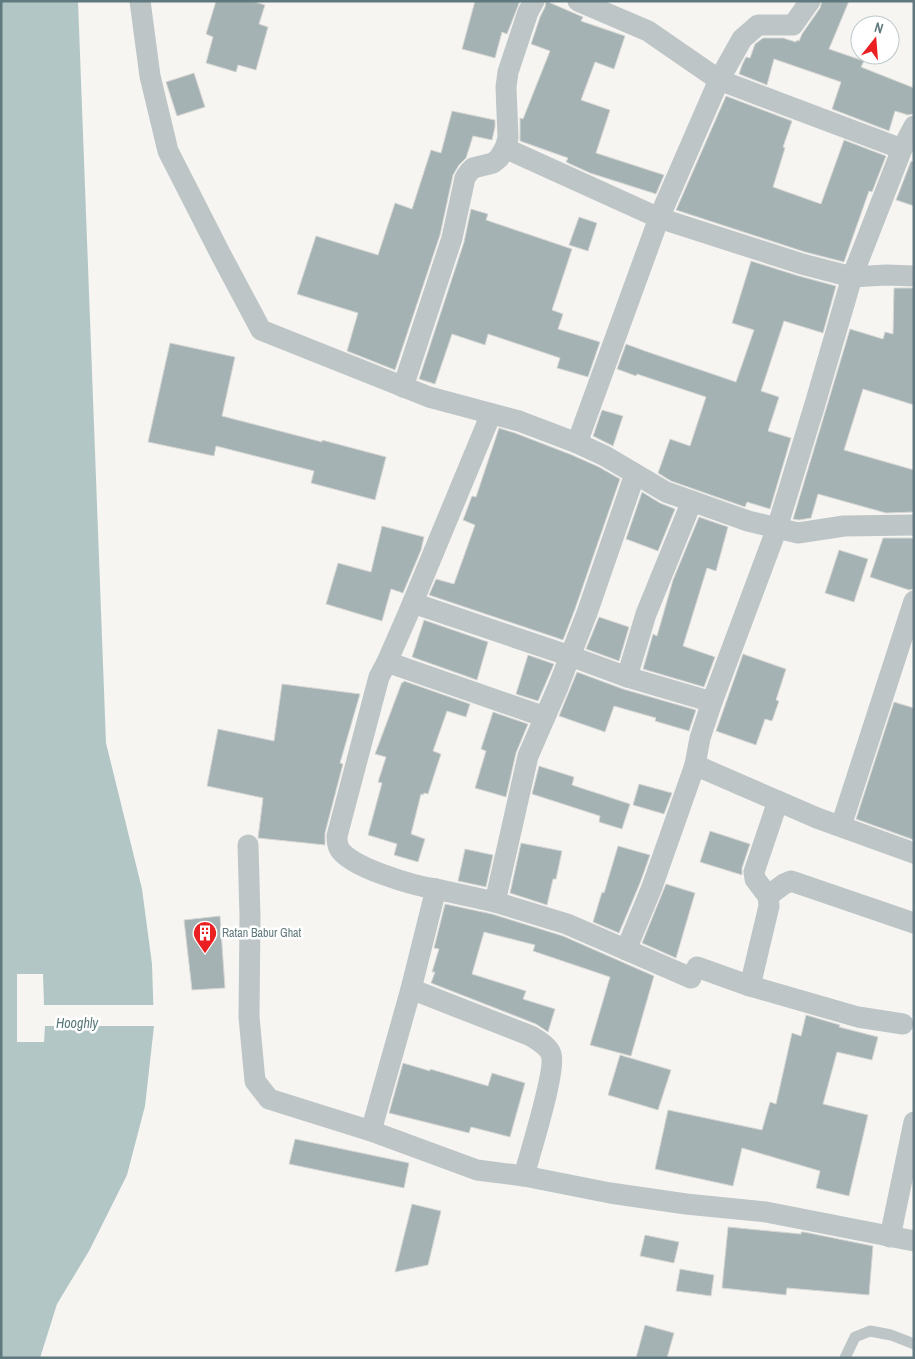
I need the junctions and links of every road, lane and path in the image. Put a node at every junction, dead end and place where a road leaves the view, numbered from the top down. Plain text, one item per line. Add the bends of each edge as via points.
1 (140, 1) edge
2 (534, 1) edge
3 (578, 1) edge
4 (810, 1) edge
5 (719, 80) junction
6 (914, 126) edge
7 (505, 148) junction
8 (902, 149) junction
9 (659, 218) junction
10 (914, 276) edge
11 (852, 277) junction
12 (404, 387) junction
13 (491, 414) junction
14 (577, 443) junction
15 (635, 474) junction
16 (692, 501) junction
17 (914, 525) edge
18 (777, 528) junction
19 (914, 601) edge
20 (413, 603) junction
21 (908, 640) edge
22 (570, 656) junction
23 (387, 662) junction
24 (627, 677) junction
25 (712, 702) junction
26 (545, 717) junction
27 (695, 765) junction
28 (778, 801) junction
29 (841, 826) junction
30 (248, 845) dead end
31 (914, 853) edge
32 (436, 889) junction
33 (768, 896) junction
34 (495, 902) junction
35 (914, 922) edge
36 (626, 950) junction
37 (750, 986) junction
38 (411, 989) junction
39 (903, 1024) dead end
40 (914, 1122) edge
41 (371, 1131) junction
42 (524, 1176) junction
43 (890, 1237) junction
44 (914, 1241) edge
45 (914, 1344) edge
46 (845, 1358) edge

1 - 12 street via 150,76 168,151 261,330
2 - 7 street via 508,72 508,138
3 - 5 street via 648,32
4 - 5 street via 793,25 758,25 742,39
5 - 8 street
5 - 9 street
6 - 8 street
7 - 9 street
7 - 12 street via 499,158 473,168 465,178 452,238
8 - 11 street
9 - 11 street
9 - 14 street
10 - 11 street
11 - 18 street
12 - 13 street
13 - 14 street
13 - 20 street
14 - 15 street
15 - 16 street via 666,492
15 - 22 street
16 - 18 street
16 - 24 street via 646,614
17 - 18 street via 844,526 798,533
18 - 25 street
19 - 21 street
20 - 22 street
20 - 23 street
21 - 29 street
22 - 24 street
22 - 26 street
23 - 26 street
23 - 32 street via 378,677 337,836 338,847 356,863 411,884
24 - 25 street
25 - 27 street
26 - 34 street via 528,756
27 - 28 street
27 - 36 street
28 - 29 street
28 - 33 street via 754,872 755,880
29 - 31 street
30 - 41 street via 249,1016 255,1081 269,1099
32 - 34 street
32 - 38 street
33 - 35 street via 791,881
33 - 37 street via 769,906
34 - 36 street via 567,924
36 - 37 street via 694,973
37 - 39 street via 858,1016
38 - 41 street
38 - 42 street via 532,1036 552,1055 548,1089
40 - 43 street
41 - 42 street via 477,1170
42 - 43 street via 677,1203 766,1212
43 - 44 street
45 - 46 lane via 870,1331 855,1337

